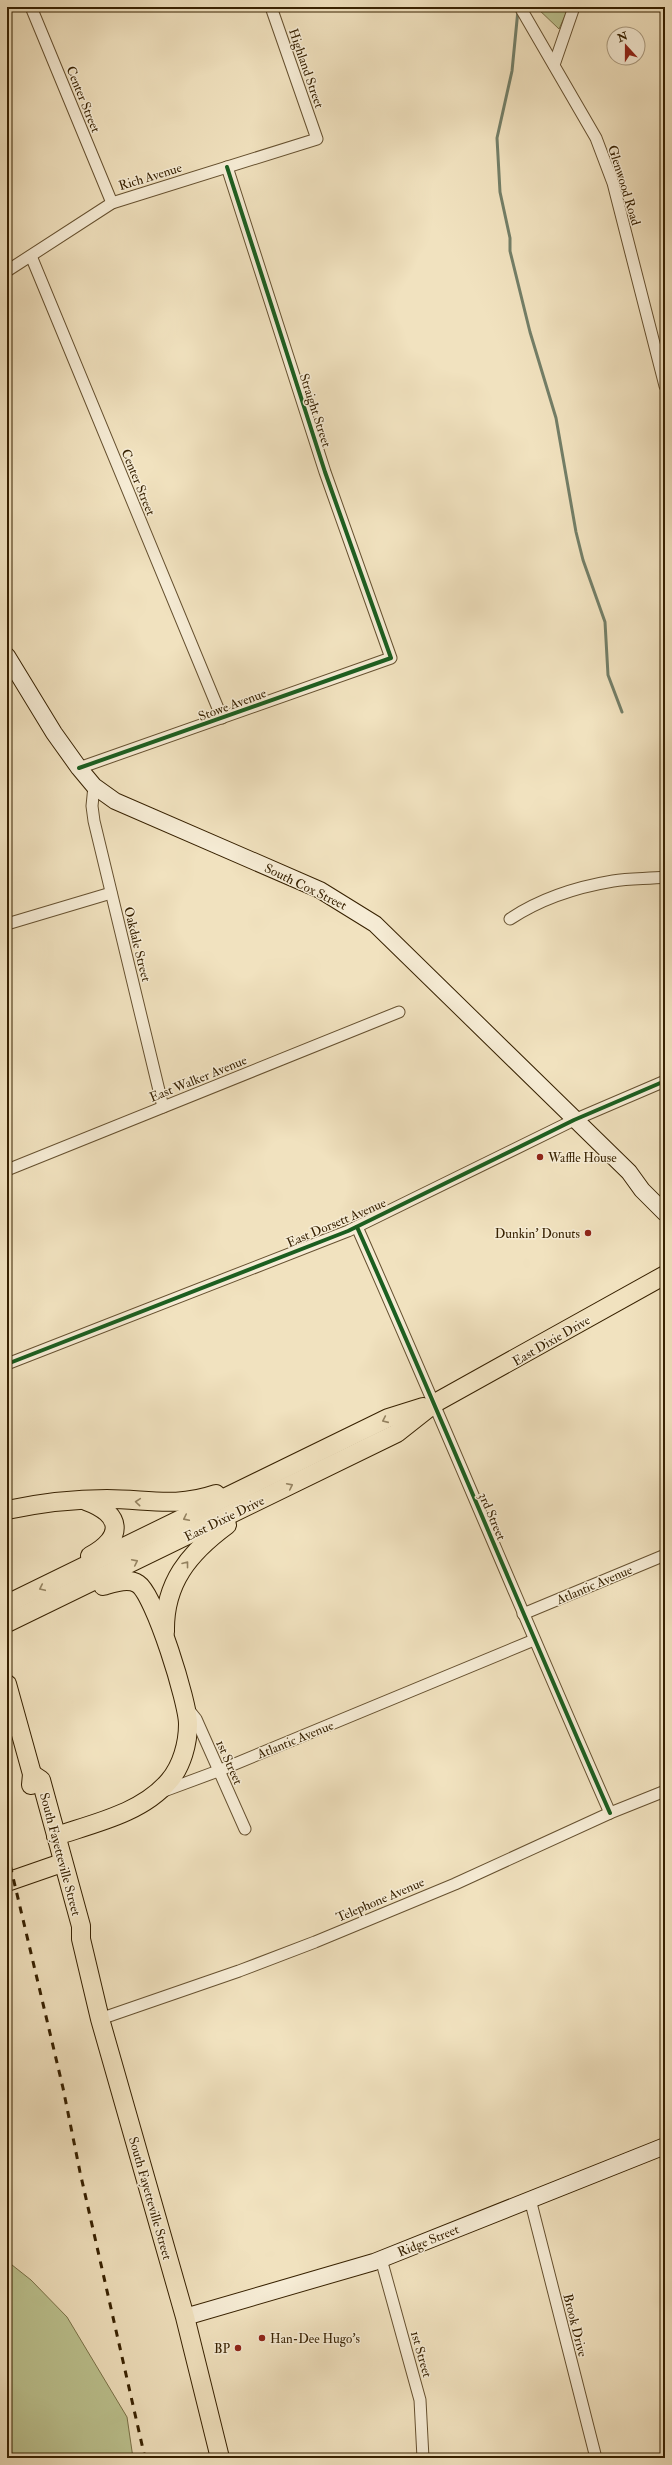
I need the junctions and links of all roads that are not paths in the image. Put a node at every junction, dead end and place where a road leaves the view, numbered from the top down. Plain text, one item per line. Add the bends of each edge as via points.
1 (31, 7) edge
2 (271, 7) edge
3 (520, 7) edge
4 (574, 7) edge
5 (554, 65) junction
6 (317, 139) joint
7 (227, 167) junction
8 (112, 203) junction
9 (31, 256) junction
10 (7, 271) edge
11 (665, 386) edge
12 (7, 656) edge
13 (391, 658) joint
14 (222, 718) junction
15 (79, 768) junction
16 (94, 786) junction
17 (665, 878) edge
18 (111, 893) junction
19 (510, 918) dead end
20 (7, 924) edge
21 (399, 1012) dead end
22 (665, 1081) edge
23 (163, 1107) junction
24 (574, 1120) junction
25 (7, 1170) edge
26 (665, 1213) edge
27 (357, 1227) junction
28 (665, 1275) edge
29 (7, 1364) edge
30 (435, 1403) junction
31 (246, 1489) junction
32 (84, 1500) junction
33 (262, 1500) junction
34 (7, 1510) edge
35 (665, 1554) edge
36 (67, 1576) junction
37 (62, 1597) junction
38 (13, 1611) edge
39 (523, 1614) junction
40 (166, 1640) junction
41 (534, 1640) junction
42 (7, 1684) edge
43 (187, 1709) junction
44 (218, 1771) junction
45 (32, 1774) junction
46 (665, 1791) edge
47 (157, 1793) junction
48 (610, 1813) junction
49 (245, 1829) dead end
50 (56, 1836) junction
51 (56, 1865) junction
52 (7, 1882) edge
53 (81, 1939) junction
54 (100, 2019) junction
55 (665, 2146) edge
56 (530, 2199) junction
57 (380, 2259) junction
58 (185, 2317) junction
59 (220, 2458) edge
60 (423, 2458) edge
61 (596, 2458) edge

1 - 8 street, Center Street
2 - 6 street, Highland Street
3 - 5 street, Glenwood Road
4 - 5 street
5 - 11 street, Glenwood Road via 596,138 606,163
6 - 7 street, Rich Avenue
7 - 8 street, Rich Avenue
7 - 13 street, Straight Street via 325,472
8 - 9 street, Rich Avenue
9 - 10 street, Rich Avenue
9 - 14 street, Center Street
12 - 15 main road, South Cox Street via 54,733
13 - 14 street, Stowe Avenue
14 - 15 street, Stowe Avenue
15 - 16 main road, South Cox Street
16 - 18 street, Oakdale Street via 94,821
16 - 24 main road, South Cox Street via 115,801 320,890 371,921 431,977
17 - 19 street via 614,881 584,887 551,898
18 - 20 street
18 - 23 street, Oakdale Street
21 - 23 street, East Walker Avenue
22 - 24 street, East Dorsett Avenue
23 - 25 street, East Walker Avenue
24 - 26 main road, South Cox Street via 629,1172 642,1190
24 - 27 street, East Dorsett Avenue
27 - 29 street, East Dorsett Avenue
27 - 30 street, 3rd Street
28 - 30 main road, East Dixie Drive
30 -> 31 main road, East Dixie Drive via 388,1418
33 -> 30 main road, East Dixie Drive via 397,1432
30 - 39 street, 3rd Street
31 -> 32 main road via 224,1491 194,1501 171,1503
31 -> 36 main road, East Dixie Drive
32 - 34 main road via 45,1503
32 - 36 main road via 105,1510 111,1516 115,1525 114,1534 107,1544 85,1558
37 -> 33 main road, East Dixie Drive
40 -> 33 main road via 167,1608 176,1576 196,1551
35 - 39 street, Atlantic Avenue
36 -> 38 main road, East Dixie Drive
37 - 38 main road, East Dixie Drive
37 - 40 main road via 121,1581 137,1583 146,1592
39 - 41 street, 3rd Street
40 - 43 main road
41 - 44 street, Atlantic Avenue
41 - 48 street, 3rd Street
42 - 45 main road, South Fayetteville Street
43 - 44 street, 1st Street via 196,1719
43 - 47 main road via 183,1756 170,1780
44 - 47 street, Atlantic Avenue
44 - 49 street, 1st Street
45 - 50 main road, South Fayetteville Street via 41,1780
45 - 51 main road, South Fayetteville Street via 31,1784
46 - 48 street, Telephone Avenue
47 - 50 main road, Atlantic Avenue via 118,1815
48 - 54 street, Telephone Avenue via 455,1884 315,1942 240,1971
50 - 53 main road, South Fayetteville Street via 81,1926
51 - 52 main road
51 - 53 main road, South Fayetteville Street via 72,1928
53 - 54 main road, South Fayetteville Street
54 - 58 main road, South Fayetteville Street
55 - 56 main road, Ridge Street
56 - 57 main road, Ridge Street
56 - 61 street, Brook Drive
57 - 58 main road, Ridge Street
57 - 60 street, 1st Street via 420,2400
58 - 59 main road, South Fayetteville Street

